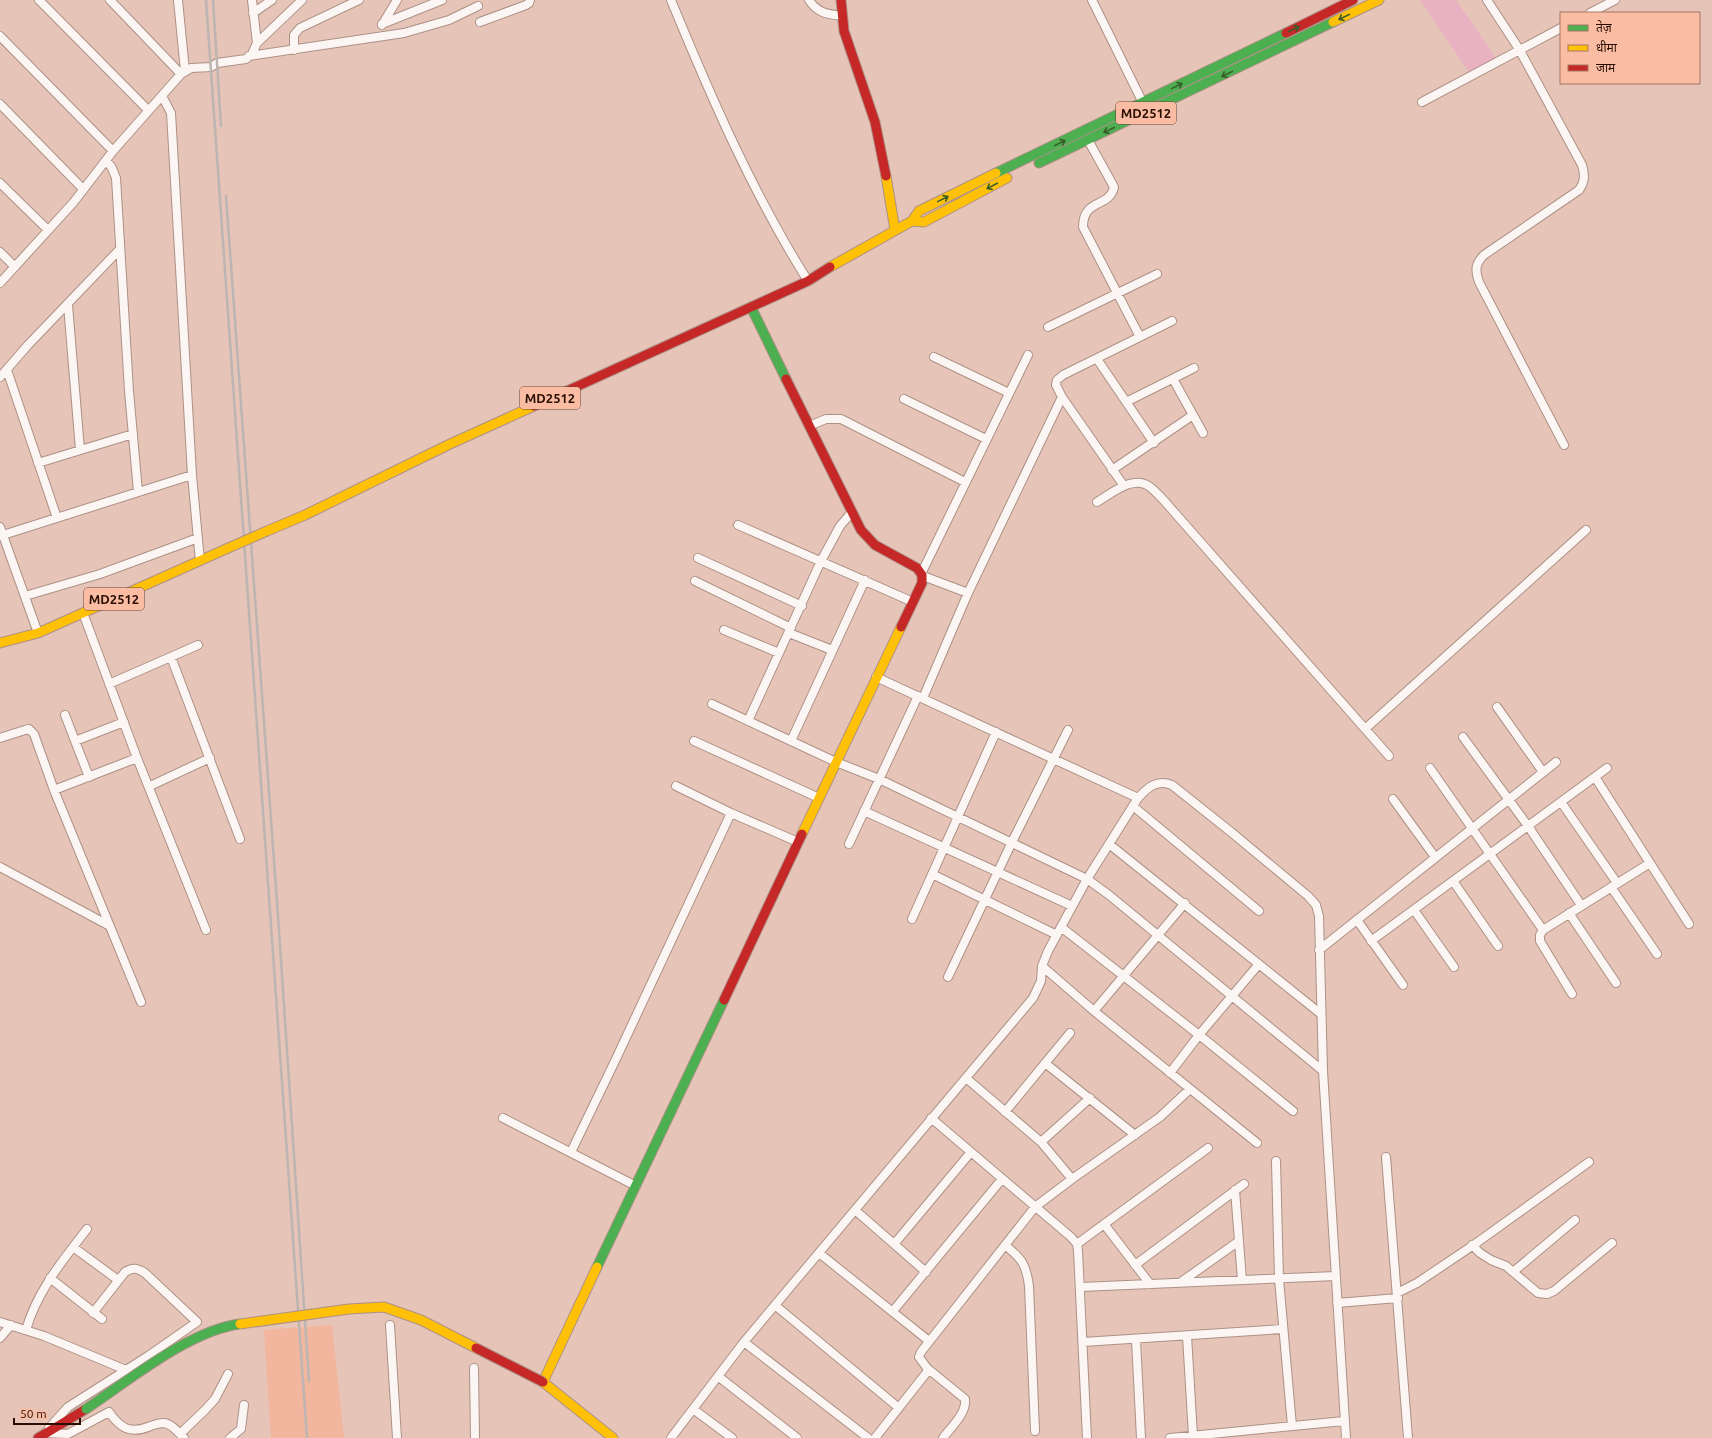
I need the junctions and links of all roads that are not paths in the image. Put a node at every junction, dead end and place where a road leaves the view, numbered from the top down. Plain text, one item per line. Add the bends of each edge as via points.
1 (40, 0) edge
2 (110, 0) edge
3 (178, 0) edge
4 (252, 0) edge
5 (272, 0) edge
6 (302, 0) edge
7 (359, 0) edge
8 (397, 0) edge
9 (442, 0) edge
10 (530, 0) edge
11 (671, 0) edge
12 (809, 0) edge
13 (841, 0) edge
14 (1092, 0) edge
15 (1353, 0) edge
16 (1379, 0) edge
17 (1486, 0) edge
18 (1615, 0) edge
19 (478, 6) dead end
20 (1592, 12) edge
21 (253, 14) junction
22 (842, 16) junction
23 (480, 22) dead end
24 (382, 24) junction
25 (1560, 28) edge
26 (0, 36) edge
27 (381, 37) junction
28 (256, 43) junction
29 (1519, 49) junction
30 (294, 50) junction
31 (250, 56) junction
32 (183, 72) junction
33 (162, 96) junction
34 (1422, 102) dead end
35 (1143, 103) junction
36 (0, 104) edge
37 (148, 110) junction
38 (1088, 140) junction
39 (113, 151) junction
40 (106, 160) junction
41 (1028, 168) dead end
42 (1014, 175) dead end
43 (0, 183) edge
44 (83, 189) junction
45 (912, 221) junction
46 (48, 230) junction
47 (895, 230) junction
48 (120, 250) junction
49 (0, 252) edge
50 (15, 267) junction
51 (1157, 274) dead end
52 (808, 281) junction
53 (0, 283) edge
54 (1117, 293) junction
55 (68, 305) junction
56 (751, 307) junction
57 (1172, 321) dead end
58 (1048, 327) dead end
59 (1140, 337) junction
60 (1028, 355) dead end
61 (934, 357) dead end
62 (1096, 359) junction
63 (1194, 368) dead end
64 (7, 370) junction
65 (0, 377) edge
66 (1173, 379) junction
67 (1009, 393) junction
68 (1062, 397) junction
69 (904, 399) dead end
70 (1126, 402) junction
71 (1193, 415) junction
72 (809, 426) junction
73 (1203, 433) dead end
74 (133, 434) junction
75 (986, 439) junction
76 (1154, 443) junction
77 (1564, 445) dead end
78 (80, 450) junction
79 (38, 463) junction
80 (1112, 470) junction
81 (192, 475) junction
82 (965, 482) junction
83 (1124, 486) junction
84 (138, 492) junction
85 (1097, 502) dead end
86 (852, 512) junction
87 (57, 518) junction
88 (738, 525) dead end
89 (1586, 530) dead end
90 (1, 531) edge
91 (198, 538) junction
92 (698, 558) dead end
93 (200, 561) junction
94 (821, 561) junction
95 (922, 574) junction
96 (864, 580) junction
97 (695, 581) dead end
98 (968, 593) junction
99 (25, 596) junction
100 (913, 602) junction
101 (802, 606) junction
102 (83, 613) junction
103 (724, 630) dead end
104 (790, 630) junction
105 (38, 633) junction
106 (0, 643) edge
107 (198, 645) dead end
108 (832, 650) junction
109 (779, 653) junction
110 (171, 657) junction
111 (876, 677) junction
112 (109, 684) junction
113 (921, 697) junction
114 (712, 704) dead end
115 (1497, 707) dead end
116 (65, 715) dead end
117 (748, 721) junction
118 (124, 722) junction
119 (1365, 728) junction
120 (1068, 730) dead end
121 (996, 732) junction
122 (1463, 737) dead end
123 (0, 738) edge
124 (75, 741) junction
125 (694, 741) dead end
126 (791, 741) junction
127 (1389, 756) dead end
128 (138, 758) junction
129 (210, 758) junction
130 (1054, 759) junction
131 (836, 762) junction
132 (1556, 762) dead end
133 (1430, 768) dead end
134 (1607, 768) dead end
135 (1543, 772) junction
136 (89, 776) junction
137 (1595, 777) junction
138 (879, 779) junction
139 (150, 786) junction
140 (676, 786) dead end
141 (54, 790) junction
142 (819, 798) junction
143 (1138, 798) junction
144 (1393, 799) dead end
145 (1508, 800) junction
146 (1561, 802) junction
147 (1133, 806) junction
148 (864, 811) junction
149 (731, 813) junction
150 (957, 816) junction
151 (1528, 826) junction
152 (1472, 828) junction
153 (240, 839) dead end
154 (798, 842) junction
155 (1012, 842) junction
156 (849, 844) dead end
157 (1109, 844) junction
158 (943, 847) junction
159 (1491, 853) junction
160 (1435, 857) junction
161 (1650, 863) junction
162 (0, 867) edge
163 (998, 871) junction
164 (932, 874) junction
165 (1087, 879) junction
166 (1453, 881) junction
167 (1614, 885) junction
168 (986, 899) junction
169 (1185, 903) junction
170 (1581, 905) junction
171 (1072, 906) junction
172 (1414, 910) junction
173 (1258, 911) dead end
174 (1569, 913) junction
175 (912, 919) dead end
176 (1356, 920) junction
177 (1689, 924) dead end
178 (108, 925) junction
179 (206, 930) dead end
180 (1544, 930) junction
181 (1059, 931) junction
182 (1159, 935) junction
183 (1371, 941) junction
184 (1498, 946) dead end
185 (1319, 950) junction
186 (1657, 954) dead end
187 (1259, 964) junction
188 (1042, 966) junction
189 (1454, 967) dead end
190 (1124, 976) junction
191 (948, 977) dead end
192 (1616, 983) dead end
193 (1403, 985) dead end
194 (1572, 994) dead end
195 (1232, 996) junction
196 (141, 1002) dead end
197 (1094, 1011) junction
198 (1321, 1014) junction
199 (1070, 1033) dead end
200 (1200, 1035) junction
201 (1045, 1063) junction
202 (1322, 1071) junction
203 (1170, 1073) junction
204 (966, 1078) junction
205 (1190, 1089) junction
206 (1090, 1098) junction
207 (1293, 1111) dead end
208 (1005, 1112) junction
209 (503, 1118) dead end
210 (931, 1118) junction
211 (1135, 1135) junction
212 (1041, 1142) junction
213 (1257, 1143) dead end
214 (1208, 1148) dead end
215 (571, 1152) junction
216 (971, 1152) junction
217 (1386, 1157) dead end
218 (1276, 1161) dead end
219 (1589, 1162) dead end
220 (1002, 1179) junction
221 (1072, 1179) junction
222 (1244, 1184) dead end
223 (636, 1186) junction
224 (1235, 1190) junction
225 (1036, 1207) junction
226 (855, 1210) junction
227 (1575, 1220) dead end
228 (1104, 1224) junction
229 (87, 1228) dead end
230 (1239, 1241) junction
231 (895, 1243) junction
232 (1612, 1243) dead end
233 (1077, 1244) junction
234 (1006, 1245) junction
235 (1472, 1245) junction
236 (73, 1247) junction
237 (819, 1253) junction
238 (1135, 1265) junction
239 (926, 1272) junction
240 (1513, 1272) junction
241 (1336, 1276) junction
242 (50, 1278) junction
243 (1279, 1279) junction
244 (118, 1280) junction
245 (1242, 1280) junction
246 (1180, 1283) junction
247 (1150, 1284) junction
248 (1080, 1287) junction
249 (1397, 1295) junction
250 (1337, 1303) junction
251 (776, 1306) junction
252 (893, 1311) junction
253 (93, 1312) junction
254 (102, 1319) dead end
255 (0, 1322) edge
256 (390, 1324) dead end
257 (11, 1325) junction
258 (1284, 1329) junction
259 (26, 1330) junction
260 (1187, 1336) junction
261 (0, 1338) edge
262 (1136, 1340) junction
263 (929, 1341) junction
264 (744, 1342) junction
265 (1083, 1342) junction
266 (474, 1368) dead end
267 (927, 1368) junction
268 (126, 1370) junction
269 (228, 1374) dead end
270 (718, 1377) junction
271 (543, 1382) junction
272 (244, 1405) dead end
273 (899, 1408) junction
274 (693, 1409) junction
275 (1344, 1421) junction
276 (1292, 1426) junction
277 (1035, 1431) dead end
278 (41, 1436) edge
279 (182, 1436) edge
280 (1193, 1436) junction
281 (230, 1438) edge
282 (397, 1438) edge
283 (475, 1438) edge
284 (613, 1438) edge
285 (671, 1438) edge
286 (732, 1438) edge
287 (797, 1438) edge
288 (868, 1438) edge
289 (875, 1438) edge
290 (943, 1438) edge
291 (1087, 1438) edge
292 (1141, 1438) edge
293 (1170, 1438) edge
294 (1184, 1438) edge
295 (1346, 1438) edge
296 (1408, 1438) edge

1 - 37 street
2 - 32 street
3 - 32 street
4 - 21 street
5 - 21 street
6 - 28 street
7 - 30 street via 300,28 294,34
8 - 24 street
9 - 24 street
10 - 23 street via 526,5
11 - 52 street via 742,164 769,217
12 - 22 street via 815,9 821,12
13 - 22 street
14 - 35 street
35 -> 15 street, MD2512
16 -> 38 street, MD2512
17 - 29 street
18 - 20 street
19 - 27 street via 428,27
21 - 28 street
22 - 47 street via 848,46 875,121
24 - 27 street
25 - 29 street
26 - 39 street
27 - 30 street
28 - 31 street
29 - 34 street
29 - 77 street via 1582,165 1584,183 1566,200 1484,255 1478,261 1475,270
30 - 31 street
31 - 32 street via 246,59 217,63 211,67 191,68
32 - 33 street
33 - 37 street
33 - 81 street via 171,113
45 -> 35 street, MD2512 via 920,211
36 - 44 street
37 - 39 street
38 - 41 street, MD2512
38 - 54 street via 1114,187 1109,197 1084,214 1083,227
39 - 40 street
40 - 44 street
40 - 48 street via 116,178
42 -> 45 street, MD2512 via 924,222
43 - 46 street
44 - 46 street
45 - 47 street, MD2512
46 - 50 street
47 - 52 street, MD2512
48 - 55 street
48 - 74 street
49 - 50 street
50 - 53 street
51 - 54 street
52 - 56 street, MD2512
54 - 58 street
54 - 59 street
55 - 64 street
55 - 78 street
56 - 72 street
56 - 93 street, MD2512, bridge via 450,444 305,515
57 - 59 street
59 - 62 street
60 - 67 street
61 - 67 street
62 - 68 street via 1057,380 1056,385
62 - 70 street
63 - 66 street
64 - 65 street
64 - 79 street
66 - 70 street
66 - 71 street
67 - 75 street
68 - 80 street
68 - 98 street
69 - 75 street
70 - 76 street
71 - 73 street
71 - 76 street
72 - 82 street via 826,419 841,419
72 - 86 street
74 - 78 street
74 - 84 street
75 - 82 street
76 - 80 street
78 - 79 street
79 - 87 street
80 - 83 street
81 - 84 street
81 - 91 street
82 - 95 street
83 - 85 street
83 - 119 street via 1142,483 1150,487
84 - 87 street
86 - 94 street via 840,526
86 - 95 street via 861,530 871,542
87 - 90 street
88 - 94 street
89 - 119 street
90 - 99 street
91 - 93 street
91 - 99 street via 100,574
92 - 101 street
93 - 102 street, MD2512
94 - 96 street
94 - 101 street
95 - 98 street
95 - 100 street via 922,583
96 - 100 street
96 - 108 street
97 - 104 street
98 - 113 street
99 - 105 street
100 - 111 street
101 - 104 street
102 - 105 street, MD2512
102 - 112 street
103 - 109 street
104 - 108 street
104 - 109 street
105 - 106 street, MD2512
107 - 110 street
108 - 126 street
109 - 117 street
110 - 112 street
110 - 129 street
111 - 113 street
111 - 131 street
112 - 118 street
113 - 121 street
113 - 138 street
114 - 117 street
115 - 135 street
116 - 124 street
117 - 126 street
118 - 124 street
118 - 128 street
119 - 127 street
120 - 130 street
121 - 130 street
121 - 150 street
122 - 145 street
123 - 141 street via 25,730 32,731
124 - 136 street
125 - 142 street
126 - 131 street
128 - 136 street
128 - 139 street
129 - 139 street
129 - 153 street
130 - 143 street
130 - 155 street
131 - 138 street
131 - 142 street
132 - 135 street
133 - 152 street
134 - 137 street
135 - 145 street
136 - 141 street
137 - 146 street
137 - 161 street
138 - 148 street
138 - 150 street
139 - 179 street
140 - 149 street
141 - 178 street
142 - 154 street
143 - 147 street
143 - 185 street via 1148,787 1156,783 1172,785 1308,896 1316,905 1319,916
144 - 160 street
145 - 151 street
145 - 152 street
146 - 151 street
146 - 167 street
147 - 157 street
147 - 173 street
148 - 156 street
148 - 158 street
149 - 154 street
149 - 215 street
150 - 155 street
150 - 158 street
151 - 159 street
151 - 170 street
152 - 159 street
152 - 160 street
154 - 223 street
155 - 163 street
155 - 165 street
157 - 165 street
157 - 169 street
158 - 163 street
158 - 164 street
159 - 166 street
159 - 180 street
160 - 176 street
161 - 167 street
161 - 177 street
162 - 178 street
163 - 168 street
163 - 171 street
164 - 168 street
164 - 175 street
165 - 171 street
165 - 182 street
166 - 172 street
166 - 184 street
167 - 170 street
167 - 186 street
168 - 181 street
168 - 191 street
169 - 182 street
169 - 187 street
170 - 174 street
171 - 181 street
172 - 183 street
172 - 189 street
174 - 180 street
174 - 192 street
176 - 183 street
176 - 185 street
178 - 196 street
180 - 194 street via 1540,934 1540,941
181 - 188 street
181 - 190 street
182 - 190 street
182 - 195 street
183 - 193 street
185 - 198 street
187 - 195 street
187 - 198 street
188 - 197 street
188 - 204 street via 1041,981 1033,998
190 - 197 street
190 - 200 street
195 - 200 street
195 - 202 street
197 - 203 street
198 - 202 street
199 - 201 street
200 - 203 street
200 - 207 street
201 - 206 street
201 - 208 street
202 - 241 street
203 - 205 street
204 - 208 street
204 - 210 street
205 - 211 street via 1165,1113
205 - 213 street
206 - 211 street
206 - 212 street
208 - 212 street
209 - 215 street
210 - 216 street
210 - 226 street
211 - 221 street
212 - 221 street
214 - 228 street
215 - 223 street
216 - 220 street
216 - 231 street
217 - 249 street
218 - 243 street
219 - 235 street
220 - 225 street
220 - 239 street
221 - 225 street
222 - 224 street
223 - 271 street
224 - 230 street
224 - 238 street
225 - 233 street
225 - 234 street
226 - 231 street
226 - 237 street
227 - 240 street
228 - 233 street
228 - 238 street
229 - 236 street
230 - 245 street
230 - 246 street
231 - 239 street
232 - 240 street via 1547,1294 1538,1293
233 - 248 street
234 - 263 street
234 - 277 street via 1019,1256 1027,1268
235 - 240 street via 1480,1254
235 - 249 street
236 - 242 street
236 - 244 street
237 - 251 street
237 - 252 street
238 - 247 street
239 - 252 street
241 - 243 street
241 - 250 street
242 - 253 street
242 - 259 street via 30,1314
243 - 245 street
243 - 258 street
244 - 253 street
244 - 268 street via 130,1268 140,1269 197,1322
245 - 246 street
246 - 247 street
247 - 248 street
248 - 265 street
249 - 250 street
249 - 296 street
250 - 275 street
251 - 264 street
251 - 273 street
252 - 263 street
253 - 254 street
255 - 257 street
256 - 282 street
257 - 259 street
257 - 261 street
258 - 260 street
258 - 276 street
259 - 268 street
260 - 262 street
260 - 280 street
262 - 265 street
262 - 292 street
263 - 267 street via 919,1357
264 - 270 street
264 - 288 street
265 - 291 street
266 - 283 street
267 - 273 street
267 - 290 street via 965,1398 963,1412
268 - 278 street via 68,1407
269 - 279 street via 215,1399
270 - 274 street
270 - 287 street
271 - 278 street, bridge via 421,1320 384,1307 349,1309 230,1325 195,1338
271 - 284 street
272 - 281 street via 241,1429
273 - 289 street
274 - 285 street
274 - 286 street
275 - 276 street
275 - 295 street
276 - 280 street
278 - 279 street via 68,1434 108,1412 127,1429 140,1430 164,1423
280 - 294 street
293 - 294 street

